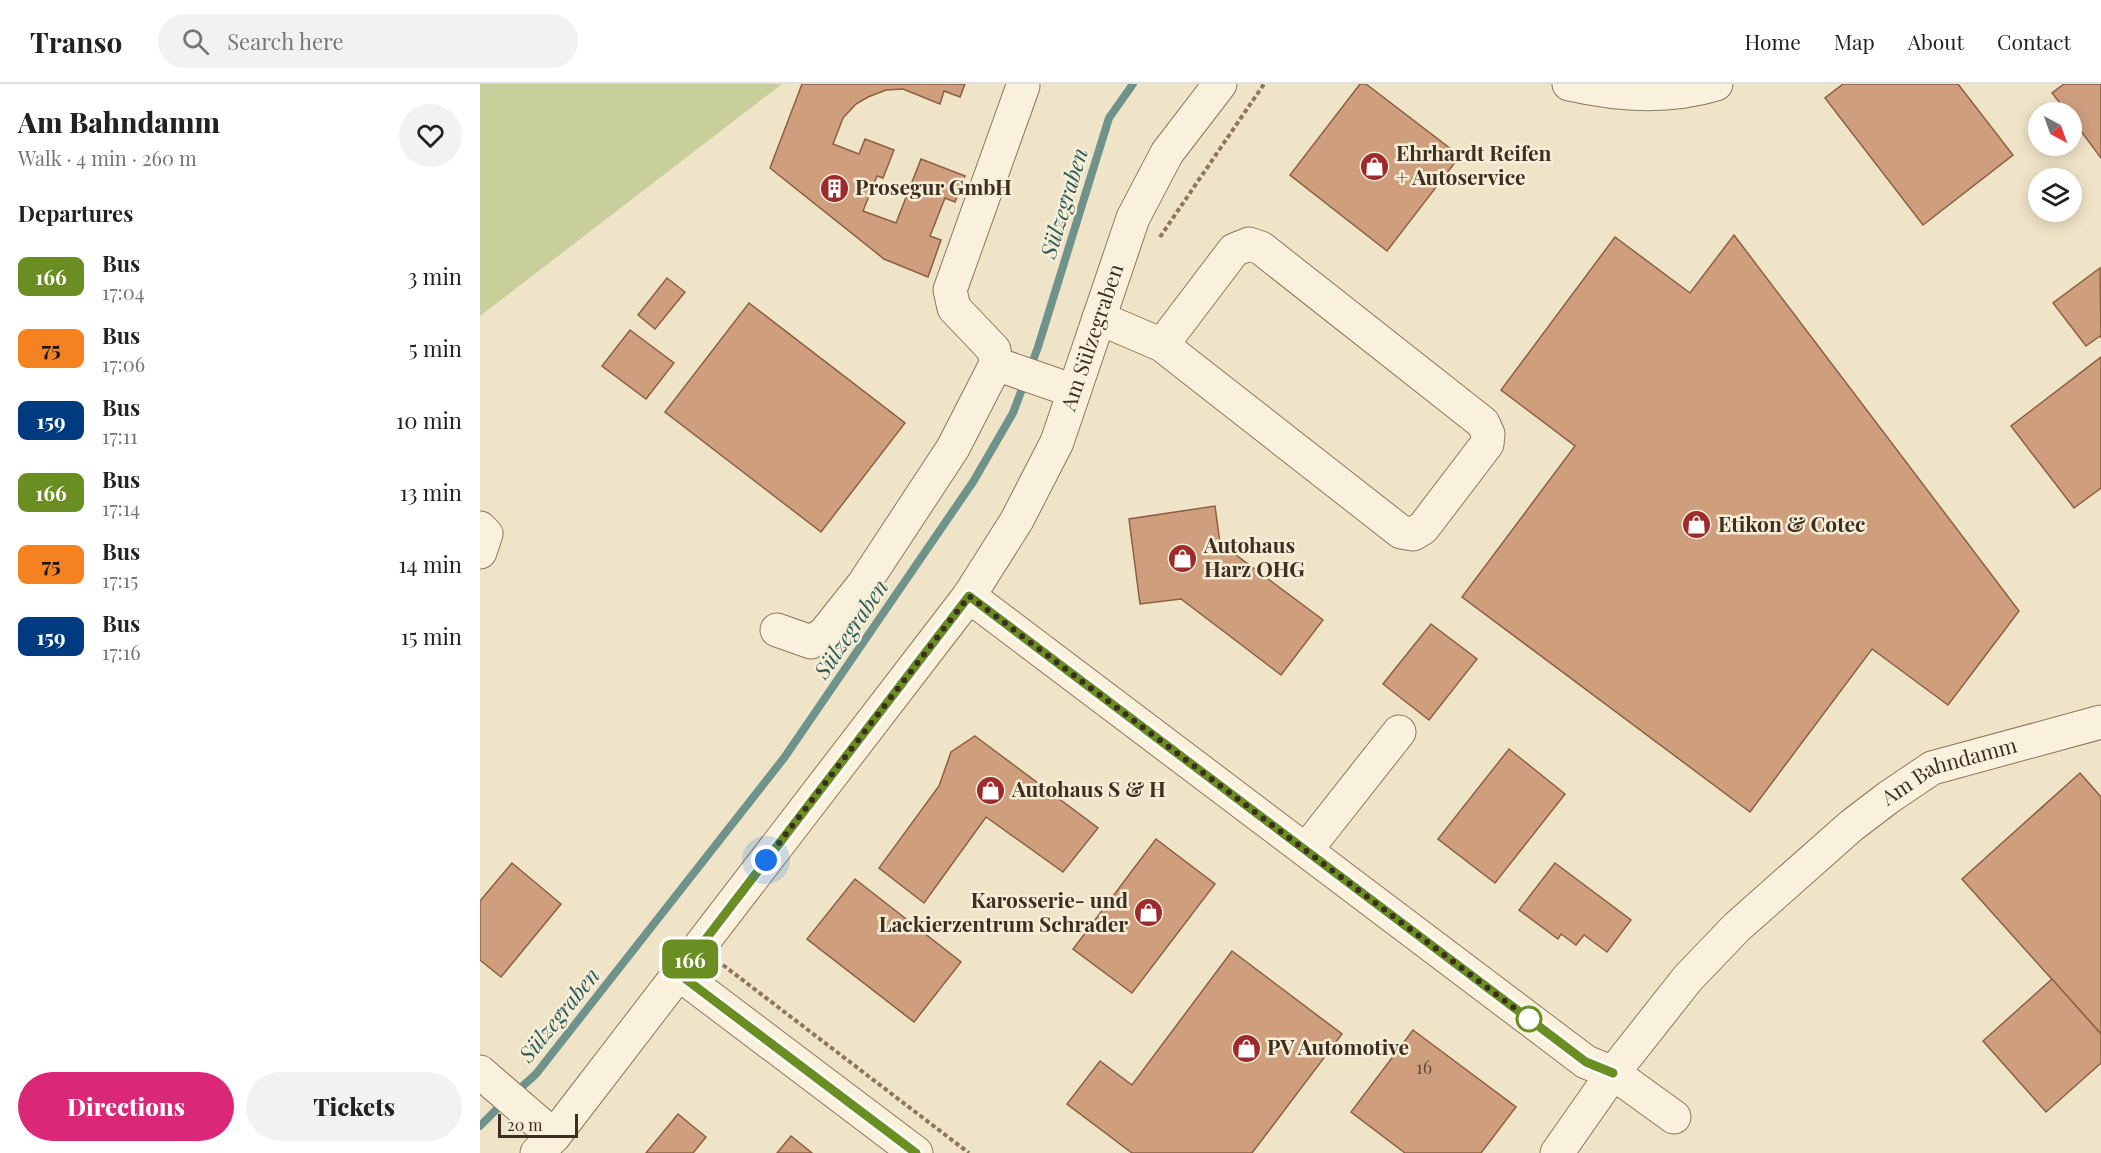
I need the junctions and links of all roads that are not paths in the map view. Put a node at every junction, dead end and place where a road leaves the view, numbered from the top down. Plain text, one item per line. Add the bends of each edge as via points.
1 (1220, 84) edge
2 (1569, 84) edge
3 (1716, 84) edge
4 (1023, 86) dead end
5 (1099, 318) junction
6 (1162, 345) junction
7 (1003, 367) junction
8 (1074, 391) junction
9 (480, 528) edge
10 (480, 552) edge
11 (969, 596) junction
12 (777, 630) dead end
13 (2101, 722) edge
14 (1399, 732) dead end
15 (1306, 850) junction
16 (679, 974) junction
17 (1613, 1073) junction
18 (487, 1079) edge
19 (1674, 1117) dead end
20 (546, 1145) edge
21 (916, 1153) edge
22 (1557, 1153) edge

1 - 5 street, Am Sülzegraben via 1167,153 1133,219
2 - 3 street via 1628,94 1669,94
4 - 7 street via 950,290 954,308 994,350
5 - 6 street
5 - 8 street, Am Sülzegraben
6 - 6 street via 1234,250 1249,244 1261,248 1483,423 1487,444 1423,528 1413,534 1401,532
7 - 8 street
7 - 12 street via 863,585 824,634 811,642
8 - 11 street, Am Sülzegraben via 1057,442 1017,520
9 - 10 street via 486,534
11 - 15 street
11 - 16 street, Am Sülzegraben
13 - 17 street, Am Bahndamm via 1932,768 1889,797 1737,927 1688,978
14 - 15 street
15 - 17 street via 1586,1062
16 - 20 street, Am Sülzegraben
16 - 21 street
17 - 19 street
17 - 22 street, Am Bahndamm
18 - 20 street via 520,1108

